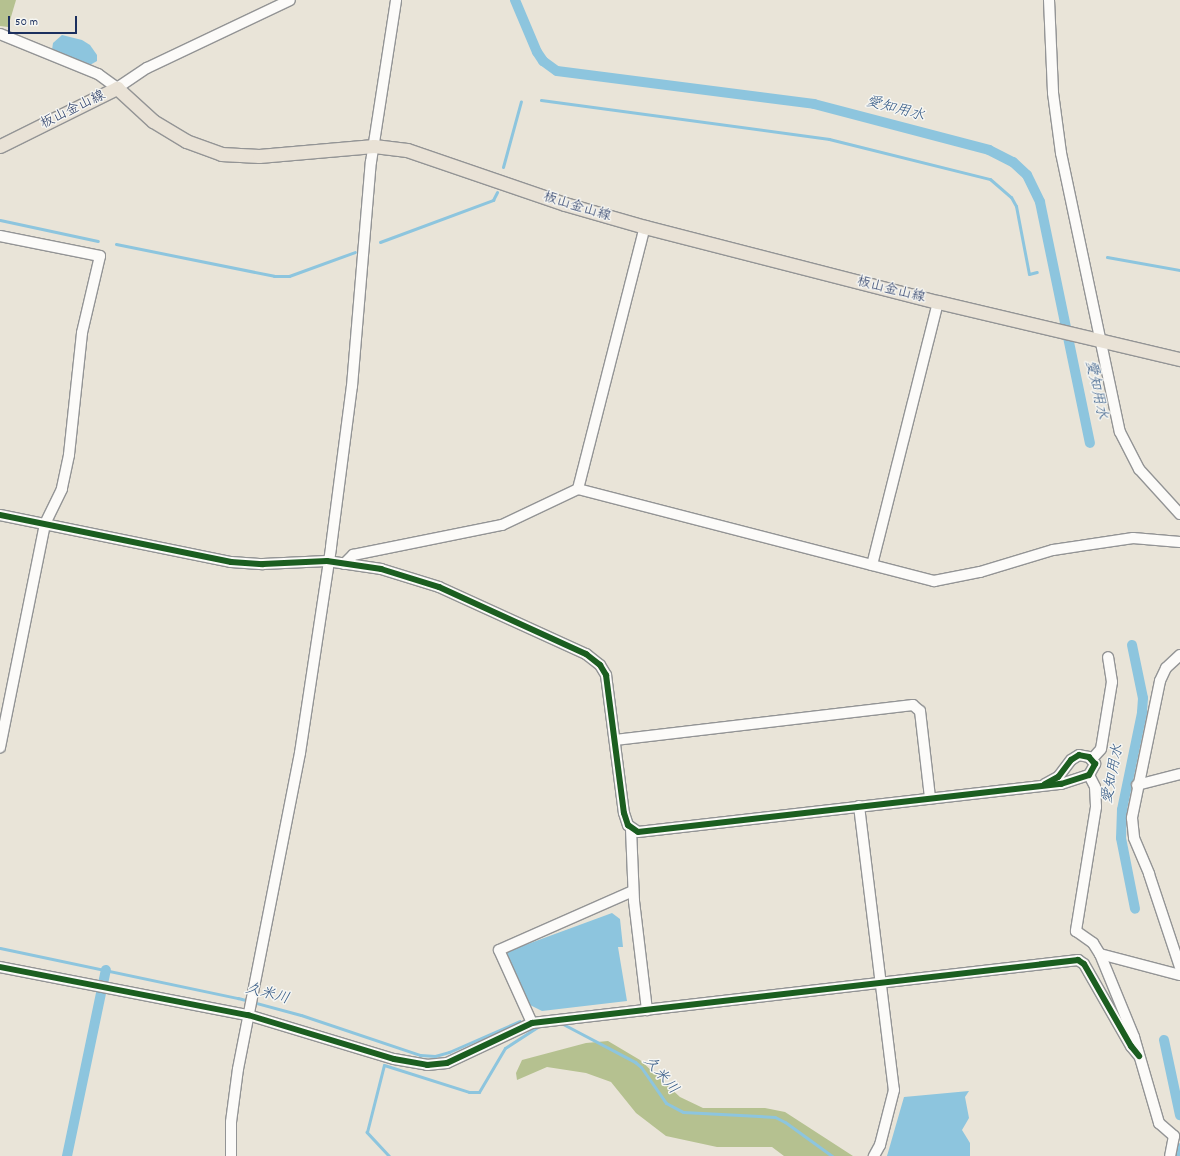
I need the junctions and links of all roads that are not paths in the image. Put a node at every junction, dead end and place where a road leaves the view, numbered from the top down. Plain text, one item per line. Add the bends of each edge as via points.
1 (290, 0) edge
2 (396, 0) edge
3 (1049, 0) edge
4 (0, 34) edge
5 (117, 88) junction
6 (0, 146) edge
7 (374, 146) junction
8 (646, 227) junction
9 (0, 236) edge
10 (938, 302) junction
11 (1101, 342) junction
12 (1180, 359) edge
13 (578, 490) junction
14 (1180, 514) edge
15 (0, 515) edge
16 (45, 524) junction
17 (1180, 542) edge
18 (327, 561) junction
19 (344, 564) junction
20 (872, 565) junction
21 (1180, 655) edge
22 (1108, 657) dead end
23 (615, 740) junction
24 (0, 748) edge
25 (1092, 759) junction
26 (1180, 774) edge
27 (1089, 775) junction
28 (1045, 784) junction
29 (1137, 785) junction
30 (930, 798) junction
31 (859, 806) junction
32 (631, 829) junction
33 (633, 891) junction
34 (1100, 954) junction
35 (0, 967) edge
36 (1180, 967) edge
37 (1180, 975) edge
38 (880, 982) junction
39 (647, 1010) junction
40 (248, 1013) junction
41 (532, 1023) junction
42 (1140, 1056) junction
43 (231, 1156) edge
44 (874, 1156) edge
45 (1170, 1156) edge

1 - 5 street via 147,68
2 - 7 street
3 - 11 street via 1052,86 1057,126
4 - 5 street via 98,74
5 - 6 main road, 板山金山線
5 - 7 main road, 板山金山線 via 153,121 186,142 221,154 259,156
7 - 8 main road, 板山金山線 via 407,150 448,162 565,204
7 - 18 street via 352,386
8 - 10 main road, 板山金山線
8 - 13 street
9 - 16 street via 100,256 82,332 68,462 62,489
10 - 11 main road, 板山金山線 via 1057,329
10 - 20 street
11 - 12 main road, 板山金山線
11 - 14 street via 1125,445 1146,479
13 - 19 street via 502,525 353,555
13 - 20 street
15 - 16 street
16 - 18 street via 231,562 263,564
16 - 24 street
17 - 20 street via 1133,538 1053,550 980,572 934,580
18 - 19 street
18 - 40 street via 300,752
19 - 23 street via 382,569 440,587 586,654 600,665 606,675
21 - 29 street via 1166,668 1160,681
22 - 25 street via 1112,682 1101,749
23 - 30 street via 913,705 920,711
23 - 32 street via 624,813
25 - 27 street via 1094,768
25 - 28 street via 1083,755 1075,757 1058,777
26 - 29 street
27 - 28 street via 1061,784
27 - 34 street via 1097,795 1076,931 1093,943
28 - 30 street
29 - 36 street via 1132,806 1134,838 1147,868
30 - 31 street
31 - 32 street via 645,832
31 - 38 street
32 - 33 street
33 - 39 street
33 - 41 street via 499,950
34 - 37 street
34 - 42 street
35 - 40 street
38 - 39 street
38 - 42 street via 1078,960 1084,964 1131,1046
38 - 44 street via 894,1090 880,1145
39 - 41 street
40 - 41 street via 394,1059 427,1066 447,1063
40 - 43 street via 231,1122
42 - 45 street via 1159,1123 1174,1136

